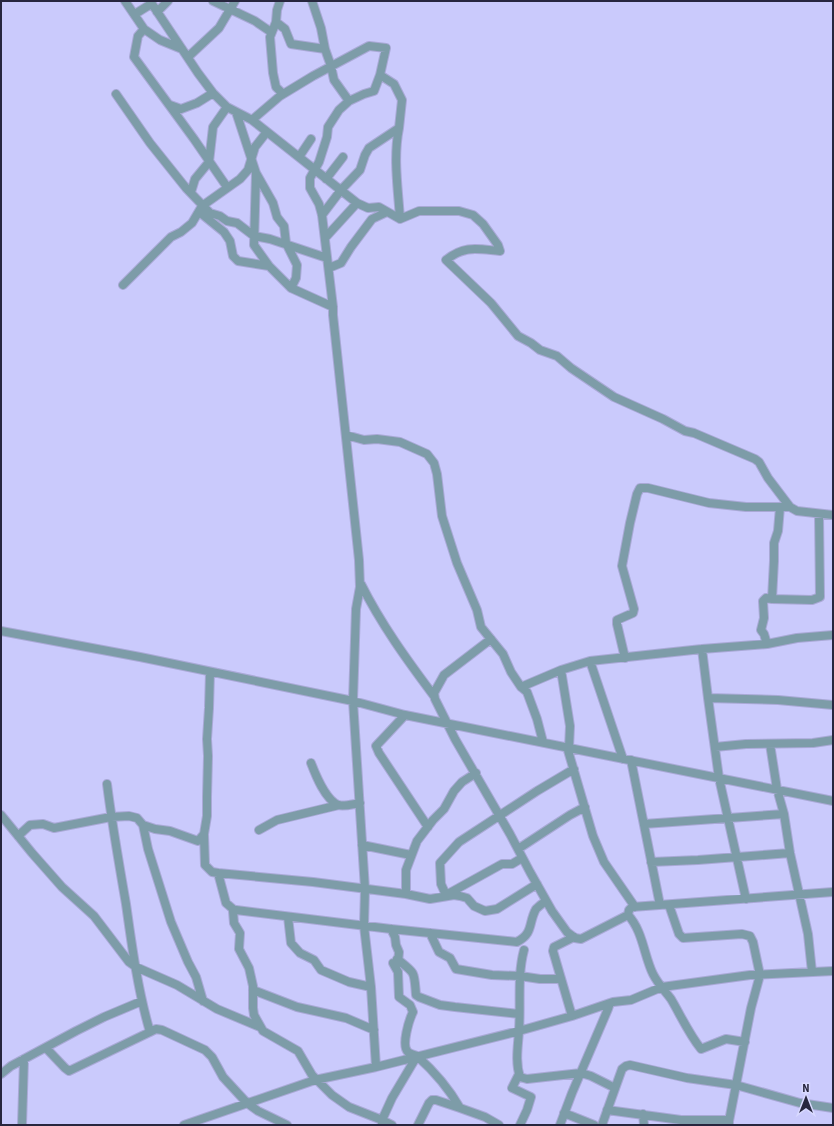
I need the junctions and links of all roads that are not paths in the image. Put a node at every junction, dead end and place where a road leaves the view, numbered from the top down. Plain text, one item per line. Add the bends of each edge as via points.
1 (125, 1) edge
2 (168, 1) edge
3 (213, 1) edge
4 (235, 1) edge
5 (280, 1) edge
6 (312, 1) edge
7 (150, 3) edge
8 (230, 9) junction
9 (157, 12) junction
10 (135, 14) junction
11 (276, 22) junction
12 (144, 30) junction
13 (271, 32) junction
14 (182, 49) junction
15 (325, 49) junction
16 (188, 57) junction
17 (331, 66) junction
18 (380, 75) junction
19 (213, 93) junction
20 (116, 94) dead end
21 (283, 94) junction
22 (349, 101) junction
23 (170, 105) junction
24 (227, 107) junction
25 (236, 112) junction
26 (252, 120) junction
27 (399, 128) junction
28 (266, 133) junction
29 (311, 139) dead end
30 (299, 157) junction
31 (343, 157) dead end
32 (251, 158) junction
33 (209, 162) junction
34 (315, 170) junction
35 (256, 173) junction
36 (326, 179) junction
37 (227, 187) junction
38 (341, 190) junction
39 (191, 192) junction
40 (357, 203) junction
41 (202, 206) junction
42 (387, 212) junction
43 (322, 214) junction
44 (400, 219) junction
45 (254, 236) junction
46 (325, 238) junction
47 (286, 244) junction
48 (327, 258) junction
49 (269, 266) junction
50 (329, 268) junction
51 (123, 286) dead end
52 (292, 288) junction
53 (333, 307) junction
54 (346, 435) junction
55 (780, 507) junction
56 (790, 507) junction
57 (819, 514) junction
58 (833, 515) edge
59 (360, 583) junction
60 (772, 599) junction
61 (1, 631) edge
62 (833, 635) edge
63 (491, 639) junction
64 (767, 644) junction
65 (702, 649) junction
66 (625, 658) junction
67 (590, 661) junction
68 (561, 670) junction
69 (210, 672) junction
70 (521, 687) junction
71 (434, 696) junction
72 (708, 698) junction
73 (353, 701) junction
74 (833, 705) edge
75 (404, 715) junction
76 (447, 724) junction
77 (833, 740) edge
78 (543, 742) junction
79 (770, 744) junction
80 (568, 748) junction
81 (715, 748) junction
82 (627, 759) junction
83 (311, 764) dead end
84 (574, 769) junction
85 (476, 773) junction
86 (719, 778) junction
87 (107, 784) dead end
88 (777, 789) junction
89 (833, 801) edge
90 (360, 803) junction
91 (339, 805) junction
92 (585, 807) junction
93 (784, 814) junction
94 (1, 815) edge
95 (500, 815) junction
96 (111, 817) junction
97 (728, 818) junction
98 (644, 824) junction
99 (143, 825) junction
100 (428, 827) junction
101 (259, 830) dead end
102 (204, 834) junction
103 (18, 836) junction
104 (362, 845) junction
105 (518, 849) junction
106 (790, 853) junction
107 (411, 855) junction
108 (736, 857) junction
109 (522, 858) junction
110 (652, 862) junction
111 (218, 873) junction
112 (537, 884) junction
113 (365, 889) junction
114 (833, 892) edge
115 (406, 894) junction
116 (800, 895) junction
117 (443, 896) junction
118 (746, 899) junction
119 (546, 900) junction
120 (665, 905) junction
121 (635, 907) junction
122 (233, 911) junction
123 (628, 915) junction
124 (288, 917) junction
125 (364, 926) junction
126 (391, 930) junction
127 (430, 933) junction
128 (574, 937) junction
129 (524, 950) dead end
130 (398, 959) junction
131 (136, 967) junction
132 (833, 970) edge
133 (812, 972) junction
134 (760, 975) junction
135 (520, 976) junction
136 (560, 978) junction
137 (371, 987) junction
138 (662, 987) junction
139 (253, 990) junction
140 (142, 1001) junction
141 (203, 1001) junction
142 (610, 1003) junction
143 (520, 1014) junction
144 (572, 1016) junction
145 (260, 1026) junction
146 (374, 1030) junction
147 (519, 1031) junction
148 (150, 1032) junction
149 (746, 1042) junction
150 (46, 1048) junction
151 (417, 1056) junction
152 (24, 1059) junction
153 (376, 1067) junction
154 (581, 1073) junction
155 (1, 1074) edge
156 (519, 1074) junction
157 (316, 1080) junction
158 (736, 1086) junction
159 (615, 1088) junction
160 (247, 1104) junction
161 (460, 1108) junction
162 (833, 1108) edge
163 (607, 1110) junction
164 (564, 1113) junction
165 (643, 1114) junction
166 (382, 1123) edge
167 (729, 1123) edge
168 (22, 1125) edge
169 (184, 1125) edge
170 (287, 1125) edge
171 (392, 1125) edge
172 (418, 1125) edge
173 (499, 1125) edge
174 (520, 1125) edge
175 (560, 1125) edge
176 (594, 1125) edge
177 (602, 1125) edge
178 (644, 1125) edge

1 - 10 street
2 - 9 street
3 - 8 street
4 - 8 street
5 - 11 street
6 - 15 street
7 - 9 street
7 - 10 street
8 - 13 street
8 - 16 street via 219,28
9 - 14 street
10 - 12 street
11 - 13 street
11 - 15 street via 285,29 292,44
12 - 14 street
12 - 23 street via 138,36 134,57
13 - 21 street via 273,73 276,87
14 - 16 street
15 - 17 street
16 - 19 street
17 - 18 street via 369,46 386,48
17 - 21 street
17 - 22 street via 334,80
18 - 22 street via 374,91
18 - 27 street via 394,84 402,100
19 - 23 street via 181,109
19 - 24 street
20 - 39 street via 150,143
21 - 26 street
22 - 34 street via 339,110 328,127
23 - 33 street
24 - 25 street
24 - 33 street via 213,127
25 - 26 street
25 - 32 street
26 - 28 street
27 - 38 street via 369,148 360,170
27 - 44 street via 395,163
28 - 30 street
28 - 32 street
29 - 30 street
30 - 34 street
31 - 36 street
32 - 35 street
32 - 37 street via 248,170
33 - 37 street
33 - 39 street via 195,179
34 - 36 street
34 - 43 street via 310,178 310,188
35 - 45 street
35 - 47 street via 284,226
36 - 38 street
37 - 41 street
38 - 40 street
38 - 43 street
39 - 41 street
40 - 42 street via 368,208 379,207
40 - 46 street
41 - 45 street via 210,213 237,223
41 - 49 street via 203,215 224,232 230,241 233,256 238,261
41 - 51 street via 192,222 171,237
42 - 44 street
42 - 50 street via 372,219 341,263
43 - 46 street
44 - 56 street via 419,212 459,211 473,215 483,224 500,251 469,249 456,253 446,260 491,303 518,336 540,350 557,356 614,397 759,462
45 - 47 street
45 - 49 street via 254,245
46 - 48 street
47 - 48 street
47 - 52 street via 297,265
48 - 50 street
49 - 52 street
50 - 53 street
52 - 53 street
53 - 54 street
54 - 59 street
54 - 63 street via 364,440 400,442 427,454 434,463 442,516 450,544 477,610 481,627
55 - 56 street
55 - 60 street via 774,543
55 - 66 street via 709,503 640,488 622,566 634,609 633,613 617,620
56 - 57 street via 797,511
57 - 58 street
57 - 60 street via 820,596 812,600
59 - 71 street via 374,610
59 - 73 street via 356,608
60 - 64 street via 766,598 762,605 764,618 761,630
61 - 69 street
62 - 64 street
63 - 70 street via 503,654
63 - 71 street via 444,675 436,686
64 - 65 street
65 - 66 street
65 - 72 street
66 - 67 street
67 - 68 street
67 - 82 street
68 - 70 street
68 - 80 street via 570,726
69 - 73 street
69 - 102 street
70 - 78 street via 527,692
71 - 76 street
72 - 74 street
72 - 81 street
73 - 75 street
73 - 90 street
75 - 76 street
75 - 100 street via 376,746
76 - 78 street
76 - 85 street
77 - 79 street
78 - 80 street
79 - 81 street
79 - 88 street
80 - 82 street
80 - 84 street
81 - 86 street
82 - 86 street
82 - 98 street
83 - 91 street via 320,785
84 - 92 street
84 - 95 street
85 - 95 street
85 - 100 street via 454,791 444,809
86 - 88 street
86 - 97 street
87 - 96 street
88 - 89 street
88 - 93 street
90 - 91 street
90 - 104 street
91 - 101 street via 277,820
92 - 105 street via 570,814
92 - 121 street via 604,862
93 - 97 street
93 - 106 street
94 - 103 street
95 - 105 street
95 - 117 street via 459,842 440,863
96 - 99 street via 137,818
96 - 103 street via 54,828 43,824 30,825
96 - 131 street
97 - 98 street
97 - 108 street
98 - 110 street
99 - 102 street via 198,841
99 - 141 street via 171,922 196,977
100 - 107 street
102 - 111 street via 205,865 208,870
103 - 131 street via 62,887 94,916 128,962
104 - 107 street
104 - 113 street
105 - 109 street
106 - 108 street
106 - 116 street
107 - 115 street via 406,870
108 - 110 street
108 - 118 street
109 - 112 street
109 - 117 street via 512,864 502,864
110 - 120 street
111 - 113 street
111 - 122 street via 226,903
112 - 117 street via 497,910 485,911 474,906 468,898
112 - 119 street
113 - 115 street
113 - 125 street
114 - 116 street
115 - 117 street via 430,899
116 - 118 street
116 - 133 street
118 - 120 street
119 - 127 street via 536,910 531,928 524,938 517,942
119 - 128 street via 567,932
120 - 121 street
120 - 134 street via 683,938 742,934 750,936
121 - 123 street via 630,908
122 - 124 street
122 - 139 street via 234,924 240,933 239,949 249,968
123 - 128 street via 581,939
123 - 138 street via 635,926 654,976
124 - 125 street
124 - 137 street via 291,943 300,953 314,960 321,970 349,982
125 - 126 street
125 - 137 street
126 - 127 street
126 - 130 street via 398,948
127 - 135 street via 439,952 450,958 456,969 492,975
128 - 136 street via 554,947
129 - 135 street
130 - 143 street via 413,971 416,995 419,997 455,1007
130 - 151 street via 398,963 393,963 398,972 399,997 410,1005 412,1012 405,1046 408,1052
131 - 140 street
131 - 141 street via 177,985
132 - 133 street
133 - 134 street
134 - 138 street
134 - 149 street via 751,1008
135 - 136 street
135 - 143 street
136 - 144 street
137 - 146 street
138 - 142 street via 631,1000
138 - 149 street via 701,1049 726,1039
139 - 145 street via 254,1015
139 - 146 street via 297,1007 346,1018
140 - 148 street
140 - 150 street via 97,1020
141 - 145 street
142 - 144 street
142 - 154 street
143 - 147 street
144 - 147 street
145 - 157 street via 263,1031 298,1051
146 - 153 street
147 - 151 street
147 - 156 street via 516,1049
148 - 150 street via 69,1071
148 - 160 street via 162,1030 205,1050 212,1057 222,1077
149 - 158 street
150 - 152 street
151 - 153 street
151 - 161 street via 443,1082
151 - 166 street via 392,1098
152 - 155 street
152 - 168 street
153 - 157 street
154 - 156 street via 527,1079
154 - 159 street
154 - 164 street
156 - 174 street via 512,1088 531,1097
157 - 160 street
157 - 166 street via 349,1107
158 - 159 street via 630,1065 622,1069
158 - 162 street via 800,1103
158 - 167 street
159 - 163 street
160 - 169 street
160 - 170 street
161 - 172 street via 432,1100
161 - 173 street
163 - 165 street
163 - 177 street
164 - 175 street
164 - 176 street
165 - 167 street via 681,1120
165 - 178 street
166 - 171 street

